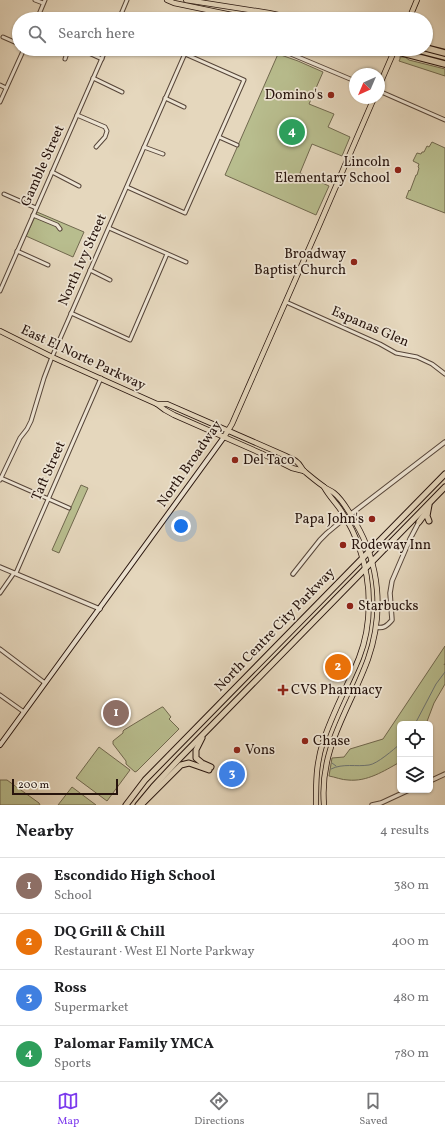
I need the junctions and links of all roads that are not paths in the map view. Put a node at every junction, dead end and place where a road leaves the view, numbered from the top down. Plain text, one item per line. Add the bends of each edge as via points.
1 (35, 0) edge
2 (127, 0) edge
3 (167, 0) edge
4 (186, 0) edge
5 (418, 0) edge
6 (44, 2) edge
7 (40, 12) edge
8 (122, 12) edge
9 (217, 12) edge
10 (263, 12) edge
11 (412, 12) edge
12 (3, 37) dead end
13 (12, 41) edge
14 (433, 50) edge
15 (445, 53) edge
16 (21, 56) edge
17 (66, 56) edge
18 (95, 56) edge
19 (103, 56) edge
20 (184, 56) edge
21 (190, 56) edge
22 (296, 56) edge
23 (392, 56) edge
24 (416, 56) edge
25 (65, 59) dead end
26 (102, 59) junction
27 (445, 64) edge
28 (385, 72) edge
29 (94, 78) junction
30 (349, 78) edge
31 (0, 85) edge
32 (6, 88) junction
33 (122, 92) dead end
34 (385, 94) edge
35 (165, 98) junction
36 (0, 102) edge
37 (371, 104) edge
38 (184, 107) dead end
39 (77, 115) junction
40 (445, 120) edge
41 (219, 137) junction
42 (237, 144) dead end
43 (96, 147) dead end
44 (144, 147) junction
45 (163, 154) dead end
46 (52, 172) junction
47 (79, 186) dead end
48 (127, 187) junction
49 (4, 194) dead end
50 (36, 208) junction
51 (33, 215) junction
52 (109, 228) junction
53 (60, 229) dead end
54 (17, 251) junction
55 (167, 254) junction
56 (186, 262) dead end
57 (48, 265) dead end
58 (90, 270) junction
59 (110, 280) dead end
60 (0, 291) edge
61 (286, 302) junction
62 (71, 313) junction
63 (0, 331) edge
64 (52, 357) junction
65 (445, 374) edge
66 (102, 378) junction
67 (157, 404) junction
68 (228, 430) junction
69 (224, 437) junction
70 (445, 442) edge
71 (304, 471) junction
72 (445, 474) edge
73 (0, 479) edge
74 (323, 486) junction
75 (445, 487) edge
76 (48, 500) junction
77 (429, 504) junction
78 (69, 508) dead end
79 (427, 511) junction
80 (351, 514) junction
81 (345, 518) junction
82 (429, 521) dead end
83 (419, 522) joint
84 (369, 551) junction
85 (363, 558) junction
86 (372, 562) junction
87 (0, 567) edge
88 (365, 569) junction
89 (15, 573) junction
90 (293, 574) dead end
91 (0, 594) edge
92 (100, 609) junction
93 (376, 627) junction
94 (0, 649) edge
95 (45, 683) junction
96 (0, 695) edge
97 (24, 712) junction
98 (207, 730) junction
99 (0, 745) edge
100 (445, 774) edge
101 (433, 780) edge
102 (402, 793) edge
103 (126, 805) edge
104 (138, 805) edge
105 (141, 805) edge
106 (316, 805) edge
107 (324, 805) edge
108 (372, 805) edge

1 - 6 street
2 - 8 street
3 - 9 main road
4 - 10 main road
5 - 11 main road
6 - 7 street
12 - 13 street
14 - 15 highway
16 - 32 street
17 - 25 street
18 - 26 street
19 - 26 street, Gamble Street
20 - 35 street, North Ivy Street
21 - 41 street via 244,80
22 - 30 street
23 - 28 main road
24 - 27 highway
26 - 29 street, Gamble Street
29 - 33 street
29 - 39 street, Gamble Street
31 - 32 street
32 - 36 street
34 - 40 street
35 - 38 street
35 - 44 street, North Ivy Street
37 - 61 main road, North Broadway
39 - 43 street via 105,127 105,137
39 - 46 street, Gamble Street
41 - 42 street
41 - 48 street via 185,213
44 - 45 street
44 - 48 street, North Ivy Street
46 - 47 street
46 - 50 street, Gamble Street
48 - 52 street, North Ivy Street
49 - 50 street
50 - 51 street, Gamble Street
51 - 53 street via 57,225
51 - 54 street, Gamble Street
52 - 55 street
52 - 58 street, North Ivy Street
54 - 57 street
54 - 60 street, Gamble Street
55 - 56 street
55 - 62 street via 130,340
58 - 59 street
58 - 62 street, North Ivy Street
61 - 65 street, Espanas Glen via 396,353 417,357
61 - 68 main road, North Broadway
62 - 64 street, North Ivy Street
63 - 64 main road, East El Norte Parkway
64 - 66 main road, East El Norte Parkway
64 - 73 street, North Ivy Street via 31,421
66 - 67 main road, East El Norte Parkway
66 - 76 street, Taft Street
67 - 68 main road, East El Norte Parkway via 167,404
67 - 69 main road, East El Norte Parkway
68 - 69 main road, North Broadway
68 - 71 main road, East El Norte Parkway via 286,456
69 - 71 main road, East El Norte Parkway
69 - 92 main road, North Broadway
70 - 80 street
71 - 74 main road, East El Norte Parkway
72 - 84 highway, North Centre City Parkway
73 - 76 street
74 - 80 main road, East El Norte Parkway via 334,492
74 - 81 main road
75 - 77 highway, North Centre City Parkway
76 - 78 street
76 - 89 street, Taft Street
77 - 79 highway
77 - 86 highway, North Centre City Parkway
79 - 82 highway
79 - 83 highway
80 - 84 main road, East El Norte Parkway
81 - 85 main road
81 - 90 street via 321,539
83 - 93 street via 392,581 392,620 388,626
84 - 85 highway, North Centre City Parkway
84 - 86 main road, East El Norte Parkway
85 - 88 main road
85 - 103 highway, North Centre City Parkway via 145,780
86 - 88 highway, North Centre City Parkway
86 - 93 main road, East El Norte Parkway via 378,596
87 - 89 street
88 - 98 highway, North Centre City Parkway
88 - 106 main road via 369,604 365,637 324,740 317,765
89 - 91 street, Taft Street
89 - 92 street
92 - 95 main road, North Broadway
93 - 107 main road, East El Norte Parkway via 368,659 330,750 324,776
94 - 95 street
95 - 97 main road, North Broadway
96 - 97 street
97 - 99 main road, North Broadway
98 - 104 highway, North Centre City Parkway
98 - 105 highway via 195,754 198,760 210,768 190,763 181,765
100 - 101 street
102 - 108 street

